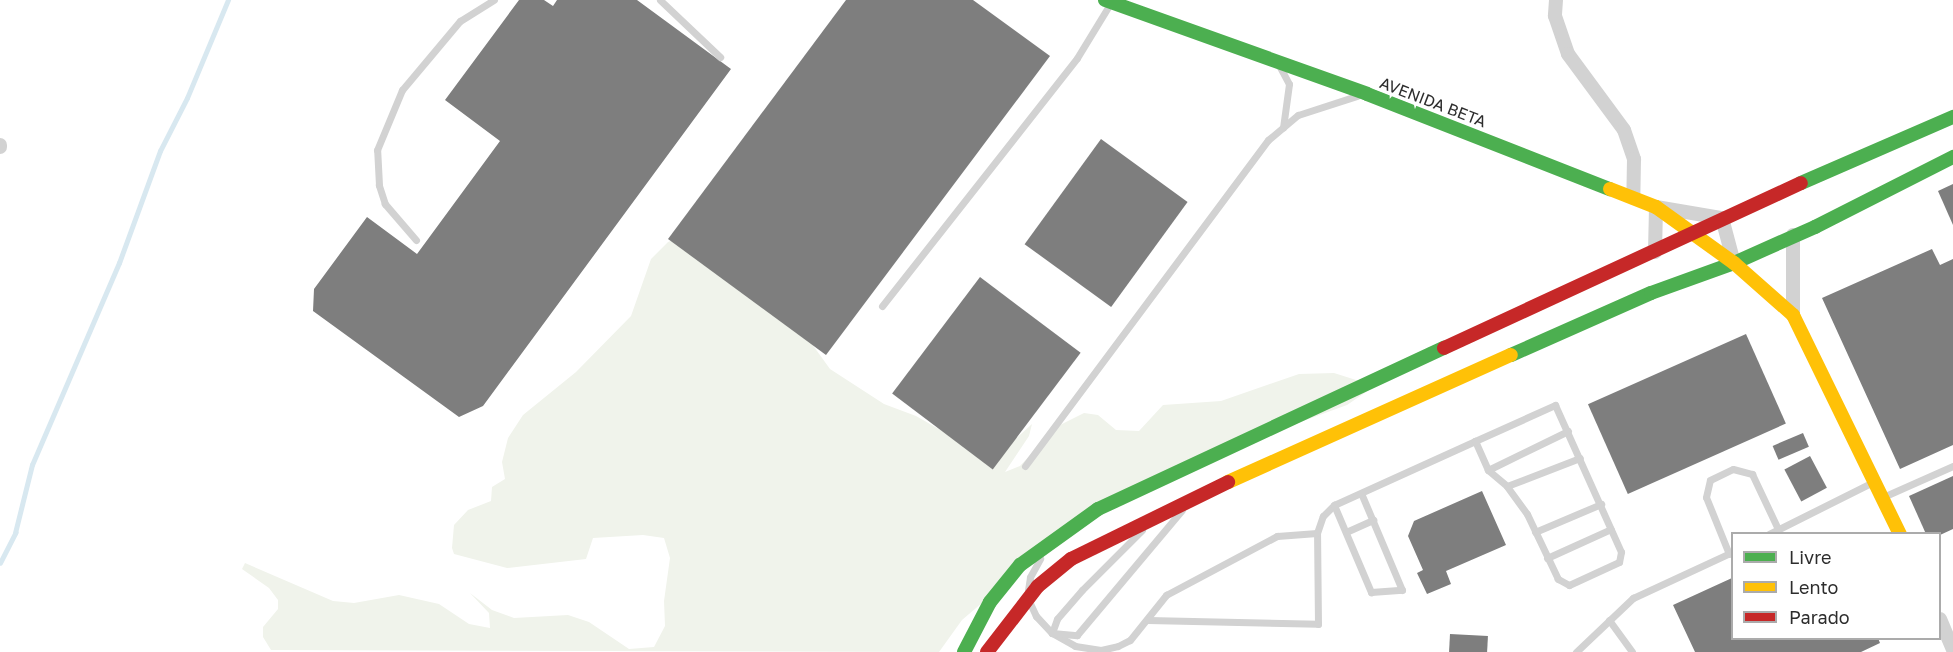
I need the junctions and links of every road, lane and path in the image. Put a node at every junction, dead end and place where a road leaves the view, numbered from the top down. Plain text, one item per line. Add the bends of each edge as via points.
1 (494, 0) edge
2 (660, 0) edge
3 (1556, 0) edge
4 (1108, 1) edge
5 (720, 57) dead end
6 (1275, 59) junction
7 (1367, 94) junction
8 (1953, 117) edge
9 (1283, 128) junction
10 (1953, 157) edge
11 (1633, 198) junction
12 (1656, 207) junction
13 (1722, 218) junction
14 (1691, 233) junction
15 (1793, 235) junction
16 (416, 240) dead end
17 (1655, 252) junction
18 (1734, 263) junction
19 (882, 306) dead end
20 (1793, 315) junction
21 (1568, 431) junction
22 (1475, 441) junction
23 (1580, 458) junction
24 (1025, 466) dead end
25 (1953, 466) edge
26 (1488, 470) junction
27 (1875, 481) junction
28 (1507, 486) junction
29 (1361, 493) junction
30 (1196, 495) junction
31 (1883, 497) junction
32 (1601, 504) junction
33 (1334, 505) junction
34 (1158, 513) junction
35 (1373, 520) junction
36 (1071, 528) junction
37 (1611, 528) junction
38 (1778, 529) junction
39 (1346, 532) junction
40 (1534, 532) junction
41 (1773, 532) edge
42 (1899, 532) edge
43 (1317, 533) junction
44 (1731, 553) edge
45 (1547, 558) junction
46 (1027, 597) junction
47 (1148, 620) junction
48 (1609, 620) junction
49 (1941, 621) edge
50 (1052, 633) junction
51 (1953, 648) edge
52 (991, 650) edge
53 (964, 652) edge
54 (1576, 652) edge
55 (1632, 652) edge

1 - 16 lane via 460,21 402,90 377,150 379,185 385,204
2 - 5 lane
3 - 11 street via 1555,16 1568,54 1624,130 1634,159
4 - 6 main road, AVENIDA BETA
4 - 19 lane via 1077,58
6 - 7 main road, AVENIDA BETA
6 - 9 lane via 1289,84
7 - 9 lane via 1298,115
7 - 11 main road, AVENIDA BETA
8 - 13 main road
9 - 24 lane via 1268,140
10 - 15 main road
11 - 12 main road, AVENIDA BETA
12 - 13 street
12 - 14 main road, AVENIDA BETA
12 - 17 street
13 - 14 main road
13 - 18 street
14 - 17 main road
14 - 18 main road, AVENIDA BETA
15 - 18 main road
15 - 20 street
17 - 36 main road via 1134,491
18 - 20 main road, AVENIDA BETA
18 - 30 main road via 1650,293
20 - 27 main road
21 - 22 lane via 1555,405
21 - 23 lane
21 - 26 lane
22 - 26 lane
22 - 29 lane
23 - 28 lane
23 - 32 lane
25 - 31 lane
26 - 28 lane
27 - 31 main road
27 - 38 lane
28 - 40 lane
29 - 33 lane
29 - 35 lane
30 - 34 main road
30 - 50 lane via 1141,554 1077,635
31 - 42 main road
32 - 37 lane
32 - 40 lane
33 - 39 lane
33 - 43 lane via 1323,516
34 - 46 main road via 1071,559
34 - 50 lane via 1082,590 1057,619
35 - 39 lane
35 - 39 lane via 1402,590 1371,592
36 - 46 lane via 1038,562 1030,577
36 - 53 main road via 1020,565 990,602
37 - 45 lane
37 - 45 lane via 1621,552 1619,561 1602,573 1569,585 1558,579
38 - 41 lane
38 - 44 lane via 1752,474 1733,469 1710,480 1706,497
40 - 45 lane
43 - 47 lane via 1277,536 1263,543 1166,595
43 - 47 lane via 1318,624
44 - 48 lane via 1633,598
46 - 50 lane via 1036,616
46 - 52 main road
47 - 50 lane via 1130,640 1101,650 1075,646
48 - 54 lane
48 - 55 lane
49 - 51 street

